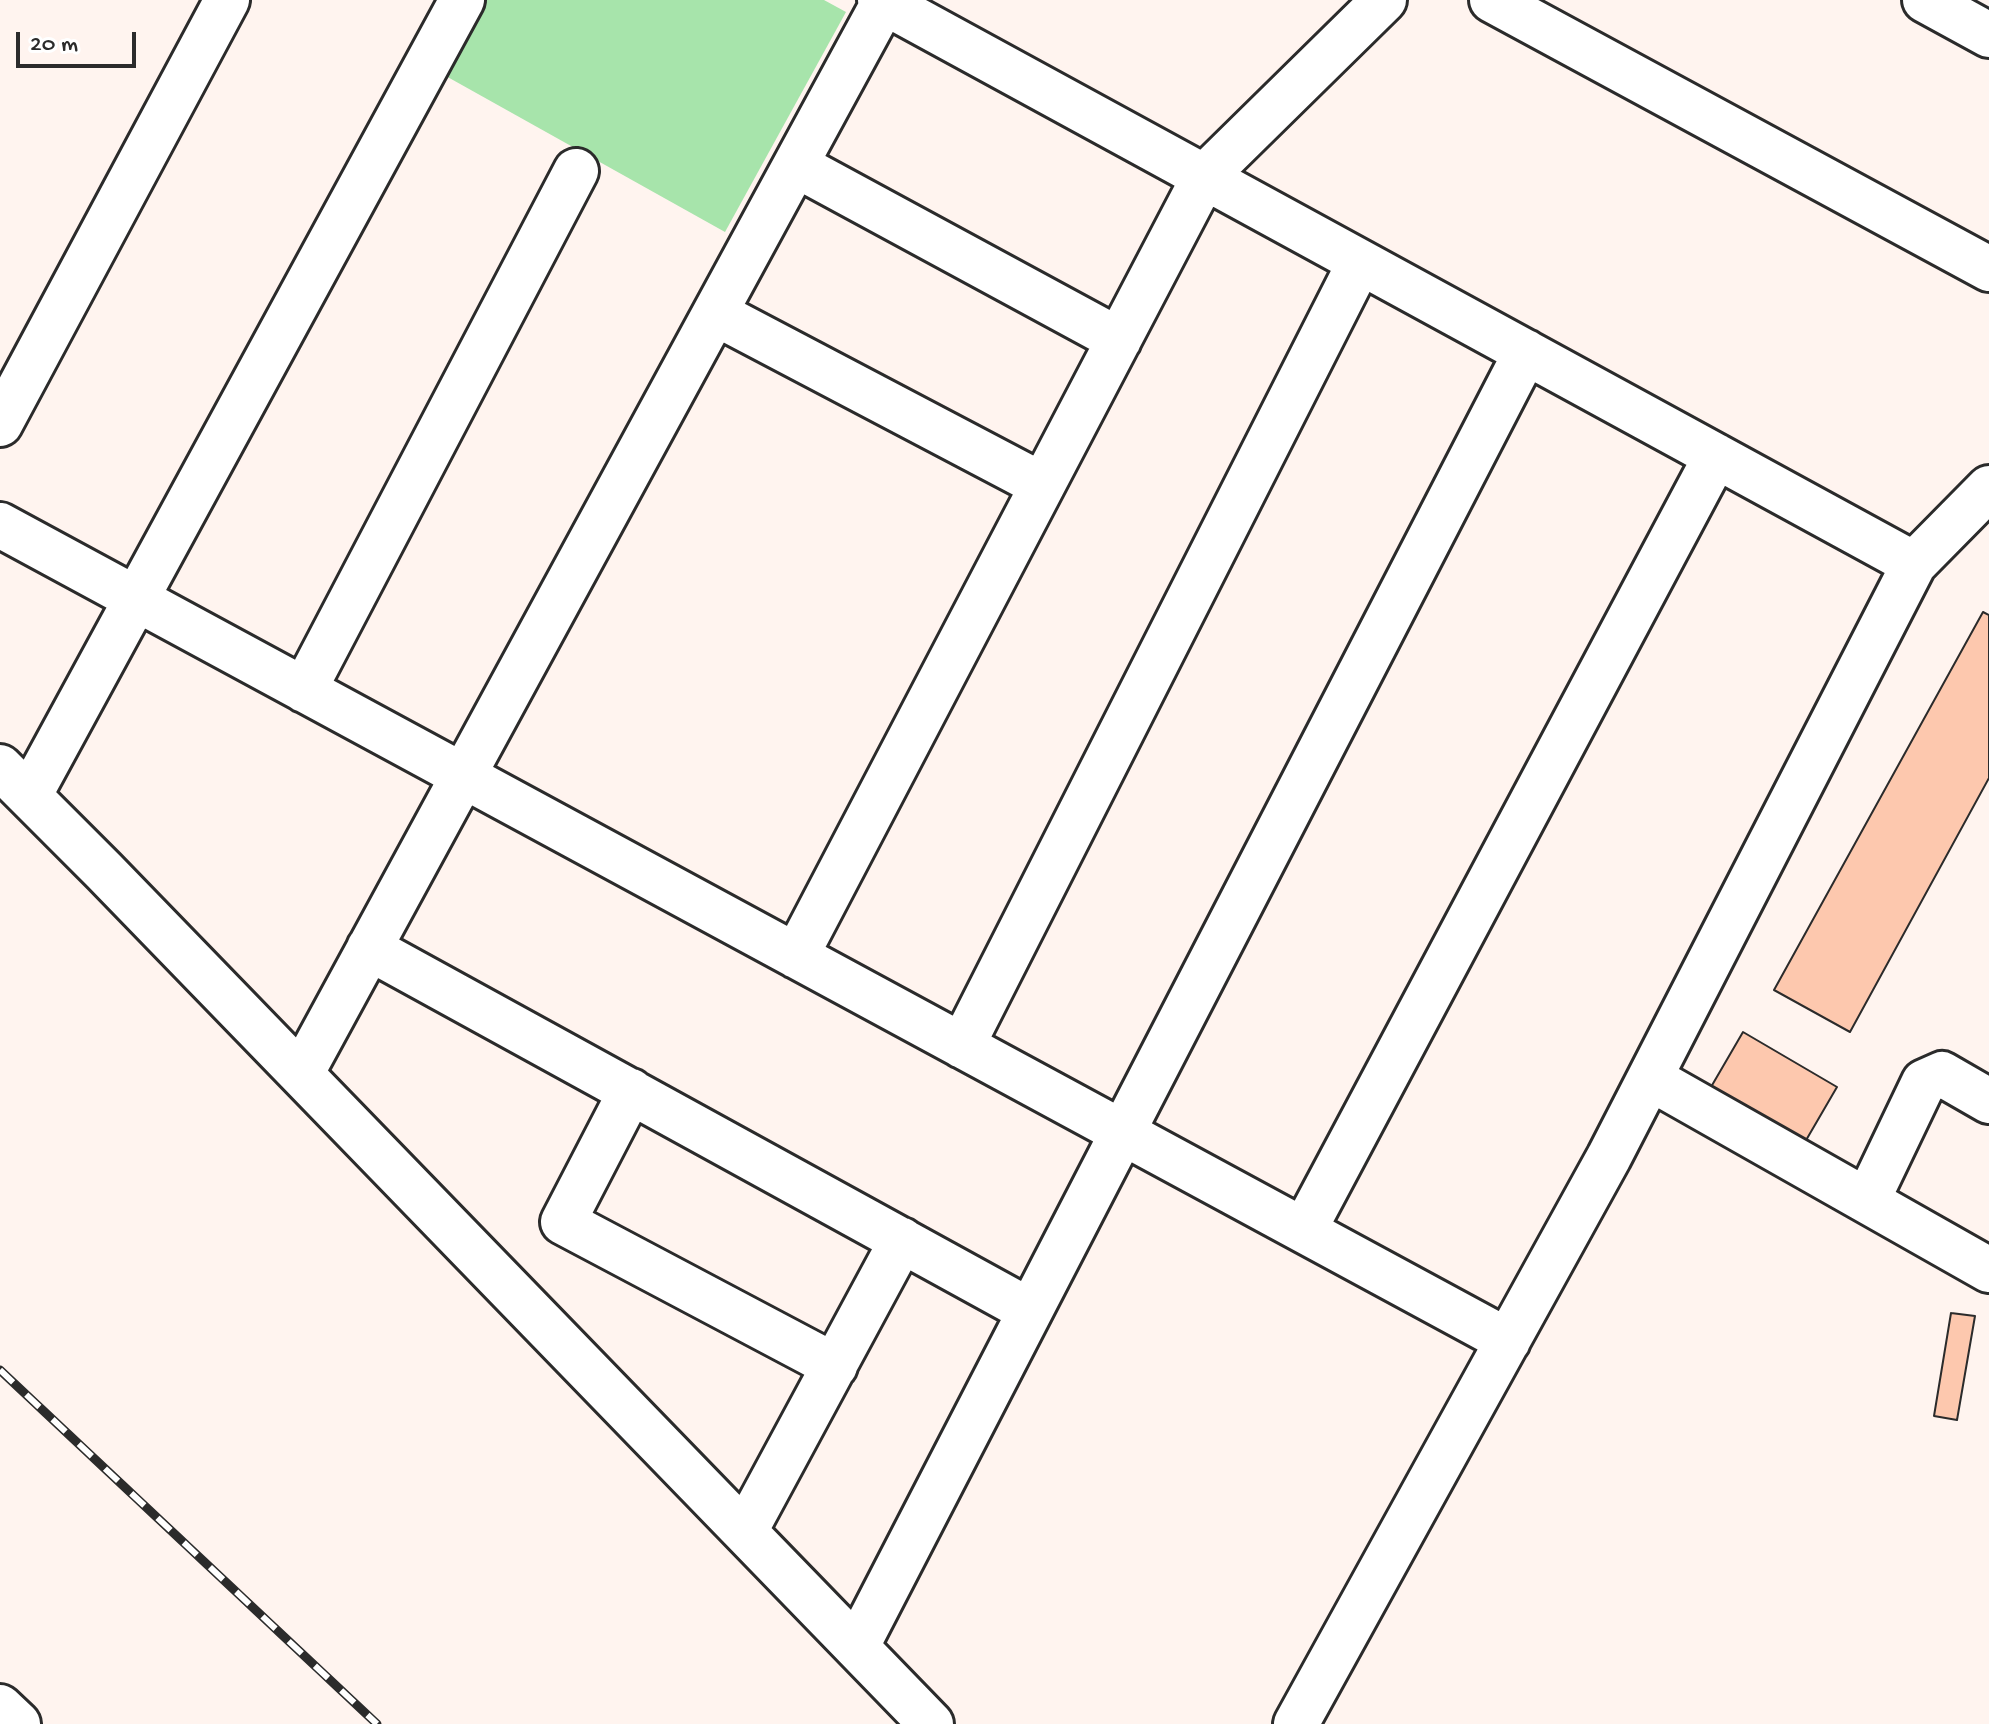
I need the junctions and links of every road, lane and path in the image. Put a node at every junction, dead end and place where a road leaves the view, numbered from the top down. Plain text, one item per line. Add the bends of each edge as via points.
1 (227, 0) edge
2 (462, 0) edge
3 (1384, 0) edge
4 (1492, 0) edge
5 (1925, 0) edge
6 (882, 1) edge
7 (1989, 35) edge
8 (796, 165) junction
9 (576, 171) dead end
10 (1204, 177) junction
11 (1360, 262) junction
12 (1989, 269) edge
13 (715, 313) junction
14 (1119, 340) junction
15 (1526, 352) junction
16 (0, 424) edge
17 (1716, 456) junction
18 (1042, 485) junction
19 (1989, 488) edge
20 (0, 525) edge
21 (1914, 564) junction
22 (136, 599) junction
23 (304, 690) junction
24 (463, 775) junction
25 (14, 781) edge
26 (369, 948) junction
27 (796, 956) junction
28 (962, 1046) junction
29 (301, 1074) junction
30 (1650, 1078) junction
31 (631, 1091) junction
32 (1989, 1101) edge
33 (1122, 1132) junction
34 (1867, 1201) junction
35 (1304, 1230) junction
36 (902, 1240) junction
37 (1989, 1270) edge
38 (1030, 1311) junction
39 (1508, 1341) junction
40 (835, 1366) junction
41 (745, 1531) junction
42 (857, 1646) junction
43 (0, 1707) edge
44 (18, 1724) edge
45 (931, 1724) edge
46 (1296, 1724) edge

1 - 16 street
2 - 22 street
3 - 10 street
4 - 12 street
5 - 7 street
6 - 8 street
6 - 10 street
8 - 13 street
8 - 14 street
9 - 23 street
10 - 11 street
10 - 14 street
11 - 15 street
11 - 28 street
13 - 18 street
13 - 24 street
14 - 18 street
15 - 17 street
15 - 33 street
17 - 21 street
17 - 35 street
18 - 27 street
19 - 21 street
20 - 22 street
21 - 30 street
22 - 23 street
22 - 25 street
23 - 24 street
24 - 26 street
24 - 27 street
25 - 29 street
26 - 29 street
26 - 31 street
27 - 28 street
28 - 33 street
29 - 41 street
30 - 34 street
30 - 39 street
31 - 36 street
31 - 40 street via 563,1222
32 - 34 street via 1942,1074 1924,1082
33 - 35 street
33 - 38 street
34 - 37 street
35 - 39 street
36 - 38 street
36 - 40 street
38 - 42 street
39 - 46 street
40 - 41 street
41 - 42 street
42 - 45 street
43 - 44 street

